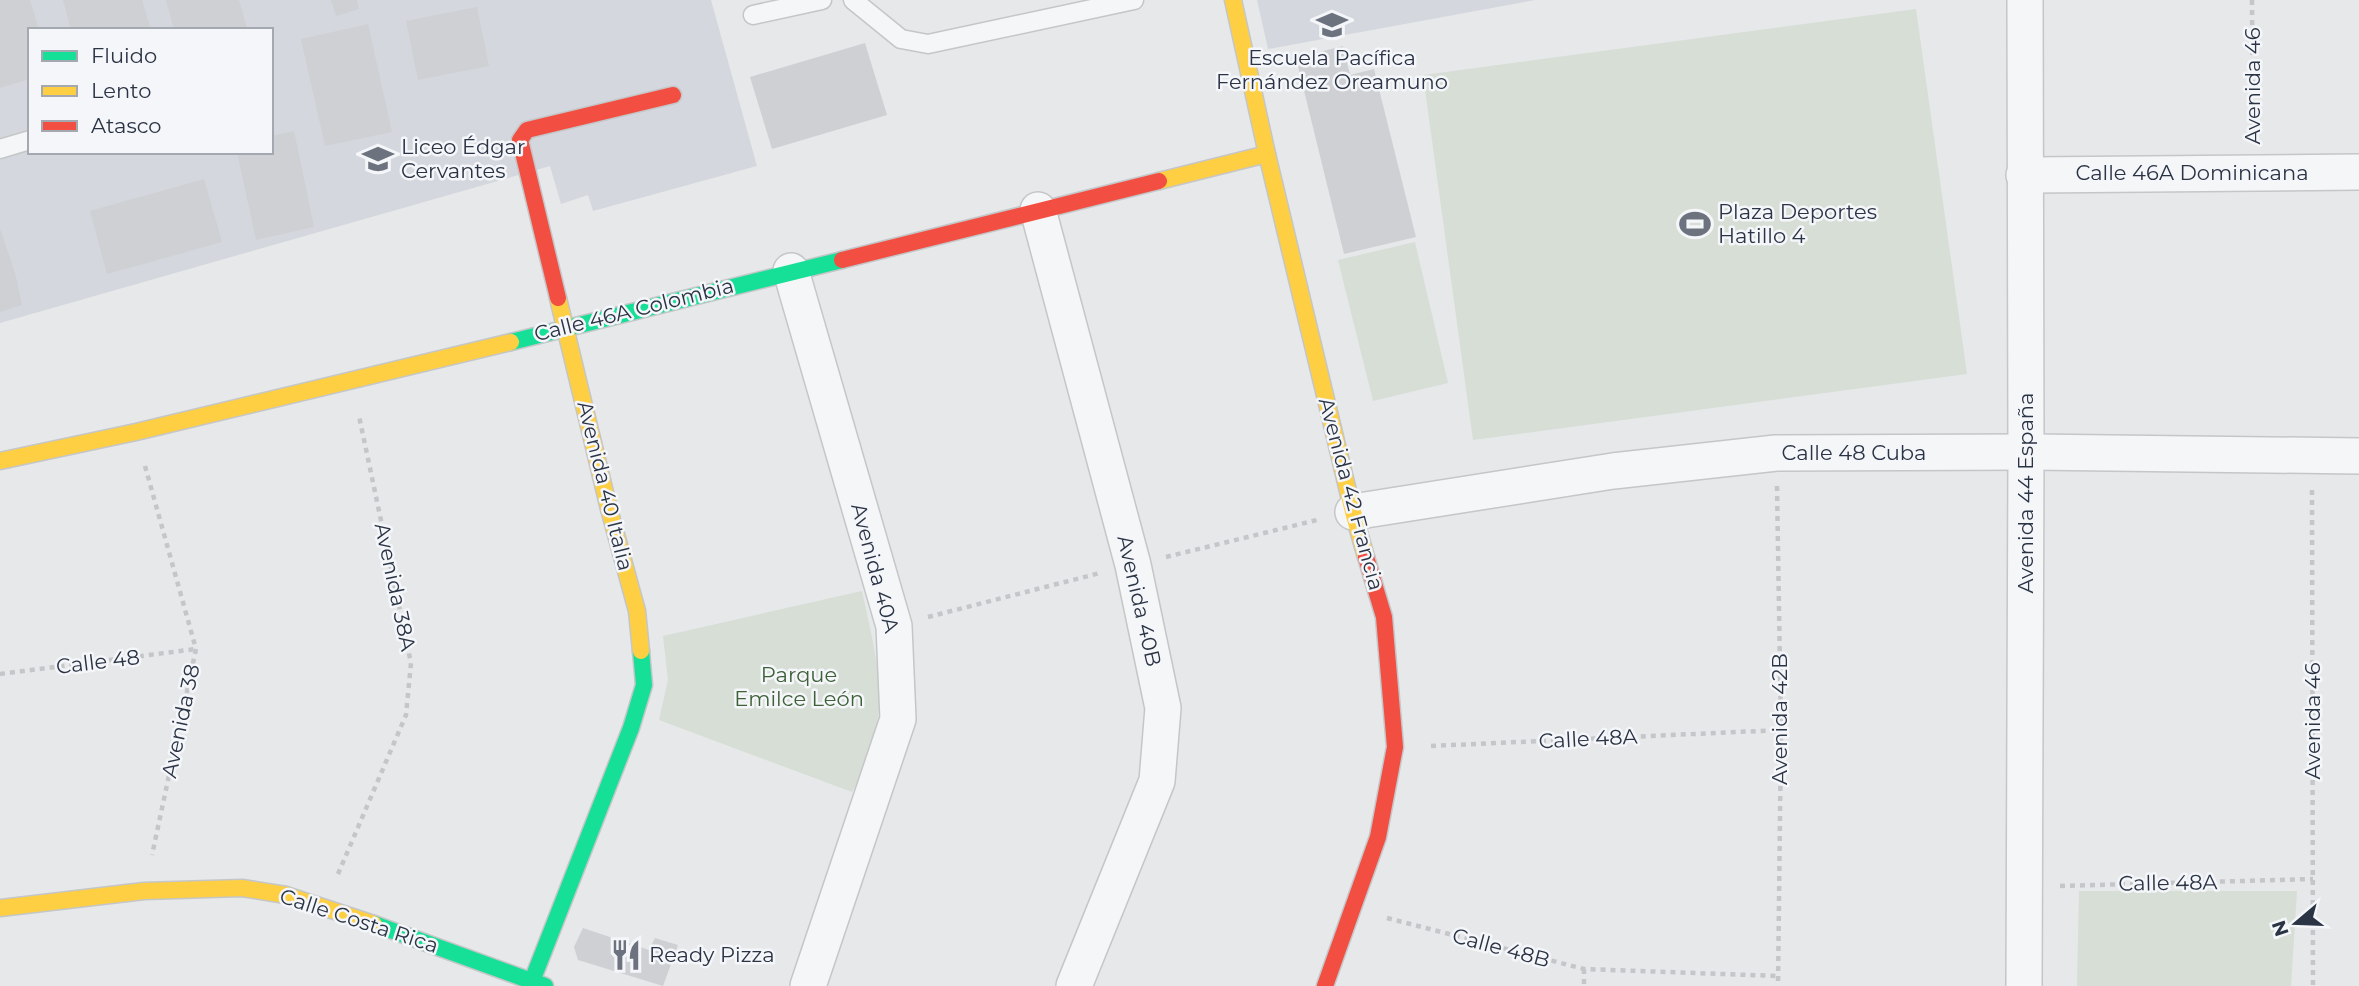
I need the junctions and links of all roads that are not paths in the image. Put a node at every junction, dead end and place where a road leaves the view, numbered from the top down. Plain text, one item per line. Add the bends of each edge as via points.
1 (822, 0) edge
2 (853, 0) edge
3 (1134, 0) edge
4 (1233, 0) edge
5 (2025, 0) edge
6 (753, 15) dead end
7 (673, 95) dead end
8 (28, 142) edge
9 (0, 149) edge
10 (1266, 154) junction
11 (2359, 172) edge
12 (2024, 175) junction
13 (1038, 209) junction
14 (791, 271) junction
15 (565, 326) junction
16 (2026, 452) junction
17 (2359, 456) edge
18 (0, 461) edge
19 (1353, 512) junction
20 (0, 908) edge
21 (538, 983) edge
22 (808, 986) edge
23 (1074, 986) edge
24 (1325, 986) edge
25 (2024, 986) edge

1 - 6 lane
2 - 3 lane via 901,39 928,44
4 - 10 street, Avenida 42 Francia
5 - 12 street, Avenida 44 España
7 - 15 street, Avenida 40 Italia via 522,134
8 - 9 lane
10 - 13 street, Calle 46A Colombia
10 - 19 street, Avenida 42 Francia
11 - 12 street, Calle 46A Dominicana
12 - 16 street, Avenida 44 España
13 - 14 street, Calle 46A Colombia
13 - 23 street, Avenida 40B via 1133,565 1163,708 1157,781
14 - 15 street, Calle 46A Colombia
14 - 22 street, Avenida 40A via 894,626 898,719
15 - 18 street, Calle 46A Colombia via 352,381
15 - 21 street, Avenida 40 Italia via 637,611 644,685
16 - 17 street, Calle 48 Cuba
16 - 19 street, Calle 48 Cuba via 1776,453 1614,471
16 - 25 street, Avenida 44 España
19 - 24 street, Avenida 42 Francia via 1384,617 1395,747 1378,837
20 - 21 street, Calle Costa Rica via 144,891 242,888 325,906

